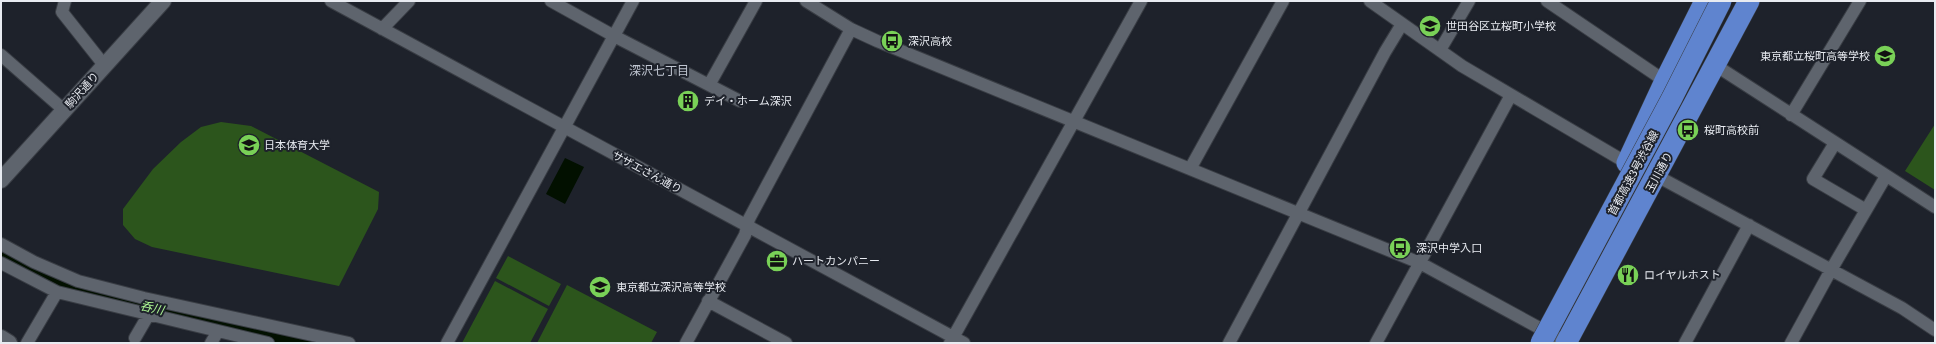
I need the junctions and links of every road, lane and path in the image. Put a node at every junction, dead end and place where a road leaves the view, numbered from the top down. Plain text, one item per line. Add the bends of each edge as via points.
1 (65, 1) edge
2 (163, 1) edge
3 (331, 1) edge
4 (410, 1) edge
5 (551, 1) edge
6 (633, 1) edge
7 (756, 1) edge
8 (806, 1) edge
9 (1141, 1) edge
10 (1283, 1) edge
11 (1370, 1) edge
12 (1469, 1) edge
13 (1547, 1) edge
14 (1706, 1) edge
15 (1721, 1) edge
16 (1736, 1) edge
17 (1750, 1) edge
18 (1860, 1) edge
19 (1402, 24) junction
20 (382, 29) junction
21 (851, 29) junction
22 (614, 36) junction
23 (1440, 50) junction
24 (1, 55) edge
25 (104, 64) junction
26 (1715, 65) junction
27 (1665, 81) junction
28 (709, 85) junction
29 (1511, 95) junction
30 (740, 101) dead end
31 (64, 110) junction
32 (1791, 115) junction
33 (1074, 121) junction
34 (564, 128) junction
35 (1835, 143) junction
36 (1627, 163) junction
37 (1190, 169) junction
38 (1657, 176) junction
39 (1886, 176) junction
40 (1, 180) edge
41 (1935, 207) edge
42 (1866, 210) junction
43 (1298, 213) junction
44 (1749, 225) junction
45 (747, 227) junction
46 (1, 244) edge
47 (1420, 263) junction
48 (1, 264) edge
49 (1831, 270) junction
50 (57, 292) junction
51 (708, 301) junction
52 (149, 314) junction
53 (1935, 330) edge
54 (218, 331) junction
55 (1, 338) edge
56 (135, 338) dead end
57 (1536, 338) edge
58 (952, 340) edge
59 (9, 343) edge
60 (27, 343) edge
61 (211, 343) edge
62 (268, 343) edge
63 (349, 343) edge
64 (447, 343) edge
65 (686, 343) edge
66 (786, 343) edge
67 (964, 343) edge
68 (1229, 343) edge
69 (1376, 343) edge
70 (1556, 343) edge
71 (1567, 343) edge
72 (1685, 343) edge
73 (1791, 343) edge

1 - 25 street via 62,12
2 - 25 main road, 駒沢通り
3 - 20 street, サザエさん通り
4 - 20 street
5 - 22 street
6 - 22 street
7 - 28 street
8 - 21 street
9 - 33 street
10 - 37 street
11 - 19 street
12 - 23 street
13 - 27 street
14 - 27 highway
15 - 57 highway, 首都高速3号渋谷線, bridge via 1672,98
16 - 70 highway, 首都高速3号渋谷線 via 1682,110
17 - 26 highway, 玉川通り
18 - 32 street
19 - 23 street
19 - 43 street
20 - 34 street, サザエさん通り
21 - 33 street
21 - 45 street
22 - 28 street
22 - 34 street
23 - 29 street
24 - 31 street
25 - 31 main road, 駒沢通り
26 - 32 street
26 - 38 highway, 玉川通り
27 - 36 highway
28 - 30 street
29 - 36 street
29 - 47 street
31 - 40 main road, 駒沢通り
32 - 35 street
33 - 37 street
33 - 58 street
34 - 45 street, サザエさん通り
34 - 64 street
35 - 39 street
35 - 42 street via 1813,179
36 - 57 highway
37 - 43 street
38 - 44 street
38 - 71 highway, 玉川通り
39 - 41 street
39 - 42 street
42 - 49 street
43 - 47 street
43 - 68 street
44 - 49 street
44 - 72 street
45 - 51 street
45 - 58 street, サザエさん通り
46 - 63 street via 78,282
47 - 57 street
47 - 69 street
48 - 50 street
49 - 53 street via 1902,308
49 - 73 street
50 - 52 street
50 - 60 street
51 - 65 street
51 - 66 street
52 - 54 street
52 - 56 street
54 - 61 street
54 - 62 street
55 - 59 main road
57 - 71 street
58 - 67 street, サザエさん通り

